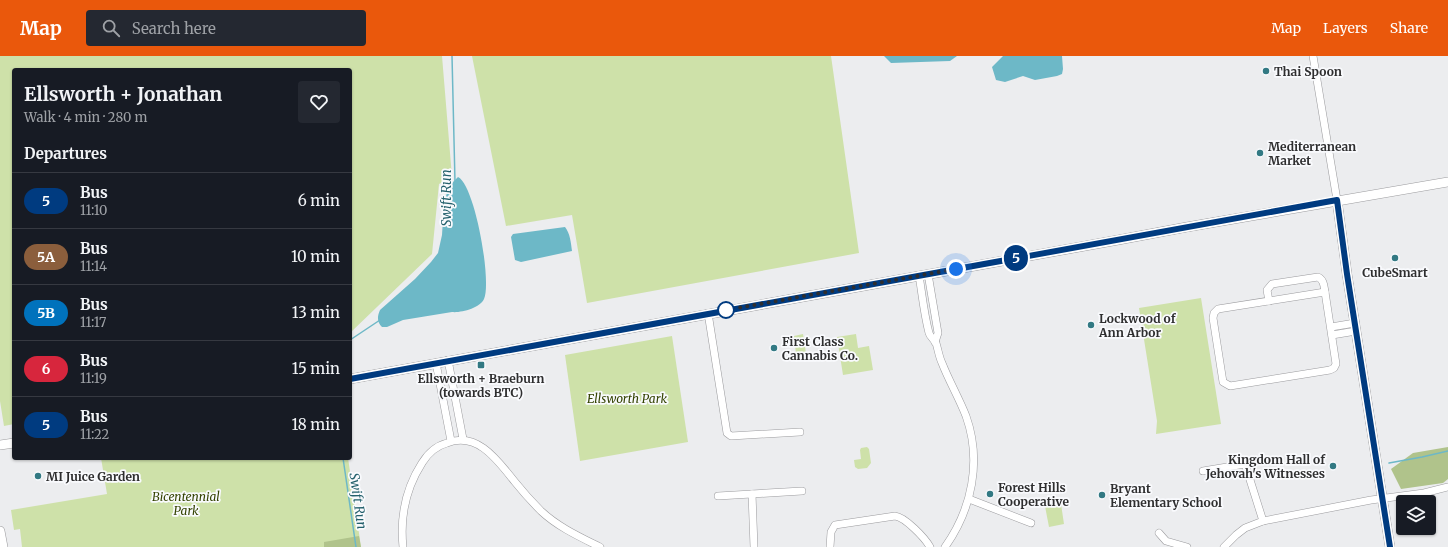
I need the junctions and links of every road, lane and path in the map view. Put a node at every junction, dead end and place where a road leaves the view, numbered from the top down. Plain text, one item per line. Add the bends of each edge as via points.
1 (1314, 56) edge
2 (1448, 182) edge
3 (1337, 200) junction
4 (923, 275) junction
5 (1325, 292) junction
6 (1269, 301) junction
7 (708, 313) junction
8 (1331, 327) junction
9 (1356, 327) junction
10 (1332, 335) junction
11 (448, 360) junction
12 (436, 362) junction
13 (352, 378) edge
14 (800, 432) dead end
15 (463, 439) junction
16 (451, 441) junction
17 (12, 443) edge
18 (0, 445) edge
19 (1203, 471) dead end
20 (1448, 487) edge
21 (802, 491) dead end
22 (752, 494) junction
23 (718, 496) dead end
24 (969, 499) junction
25 (1382, 499) junction
26 (1263, 520) junction
27 (1031, 523) dead end
28 (0, 531) edge
29 (1159, 533) dead end
30 (3, 547) edge
31 (403, 547) edge
32 (600, 547) edge
33 (754, 547) edge
34 (830, 547) edge
35 (930, 547) edge
36 (945, 547) edge
37 (1187, 547) edge
38 (1224, 547) edge
39 (1390, 547) edge

1 - 3 street
2 - 3 main road
3 - 4 main road
3 - 9 main road
4 - 7 main road
4 - 24 street via 930,334 970,429 973,463
5 - 6 street
5 - 6 street via 1324,283 1318,277 1272,284 1267,290
5 - 8 street
6 - 10 street via 1218,309 1214,313 1226,385 1330,370 1336,364
7 - 11 main road
7 - 14 street via 727,433 731,436
8 - 9 street
8 - 10 street
9 - 10 street
9 - 25 main road
11 - 12 main road
11 - 15 street
12 - 13 main road
12 - 16 street
15 - 16 street
15 - 32 street via 489,452 545,515 568,531
16 - 31 street via 432,450 413,479 403,516
17 - 18 main road
19 - 26 street via 1245,464
20 - 25 street
21 - 22 street
22 - 23 street
22 - 33 street
24 - 27 street
24 - 36 street via 959,526
25 - 26 street
25 - 39 main road
26 - 38 street via 1236,534
28 - 30 main road
29 - 37 street via 1166,541
34 - 35 street via 831,532 835,525 895,516 904,519

